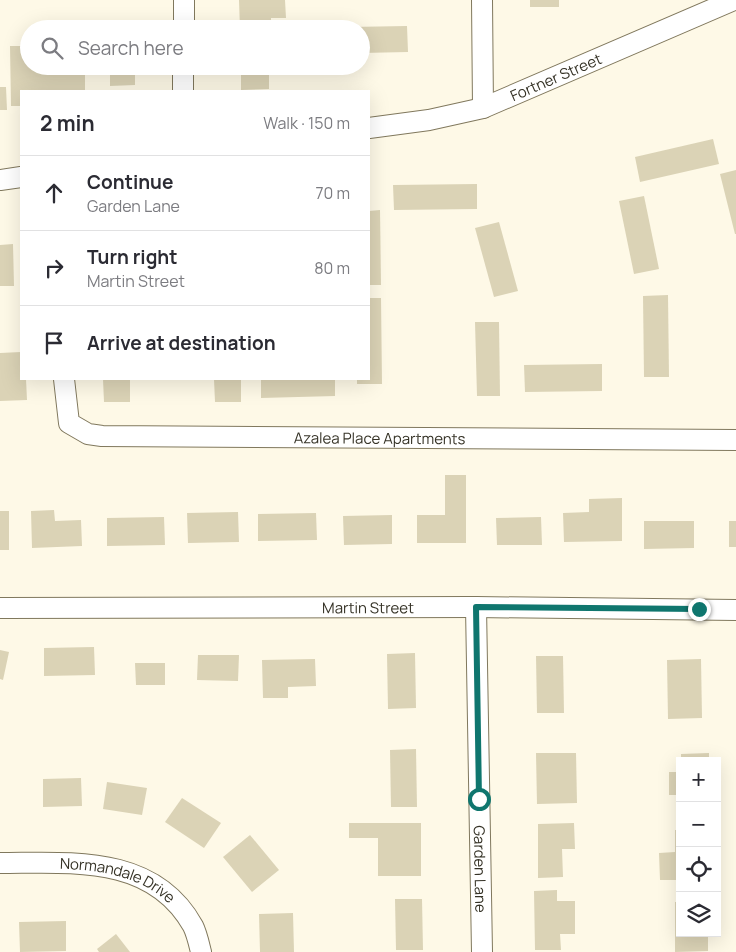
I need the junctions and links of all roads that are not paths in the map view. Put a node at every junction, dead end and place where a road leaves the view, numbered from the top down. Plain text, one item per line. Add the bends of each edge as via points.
1 (184, 0) edge
2 (482, 0) edge
3 (734, 0) edge
4 (184, 20) edge
5 (183, 75) edge
6 (183, 90) edge
7 (483, 108) junction
8 (370, 128) edge
9 (20, 177) edge
10 (0, 180) edge
11 (64, 380) edge
12 (736, 440) edge
13 (476, 607) junction
14 (0, 608) edge
15 (736, 610) edge
16 (0, 863) edge
17 (201, 952) edge
18 (482, 952) edge

1 - 4 street
2 - 7 street
3 - 7 street, Fortner Street
5 - 6 street
7 - 8 street, Fortner Street
9 - 10 street
11 - 12 street, Azalea Place Apartments via 69,423 88,434 102,436
13 - 14 street, Martin Street
13 - 15 street, Martin Street
13 - 18 street, Garden Lane
16 - 17 street, Normandale Drive via 96,864 137,876 158,887 177,904 194,927

